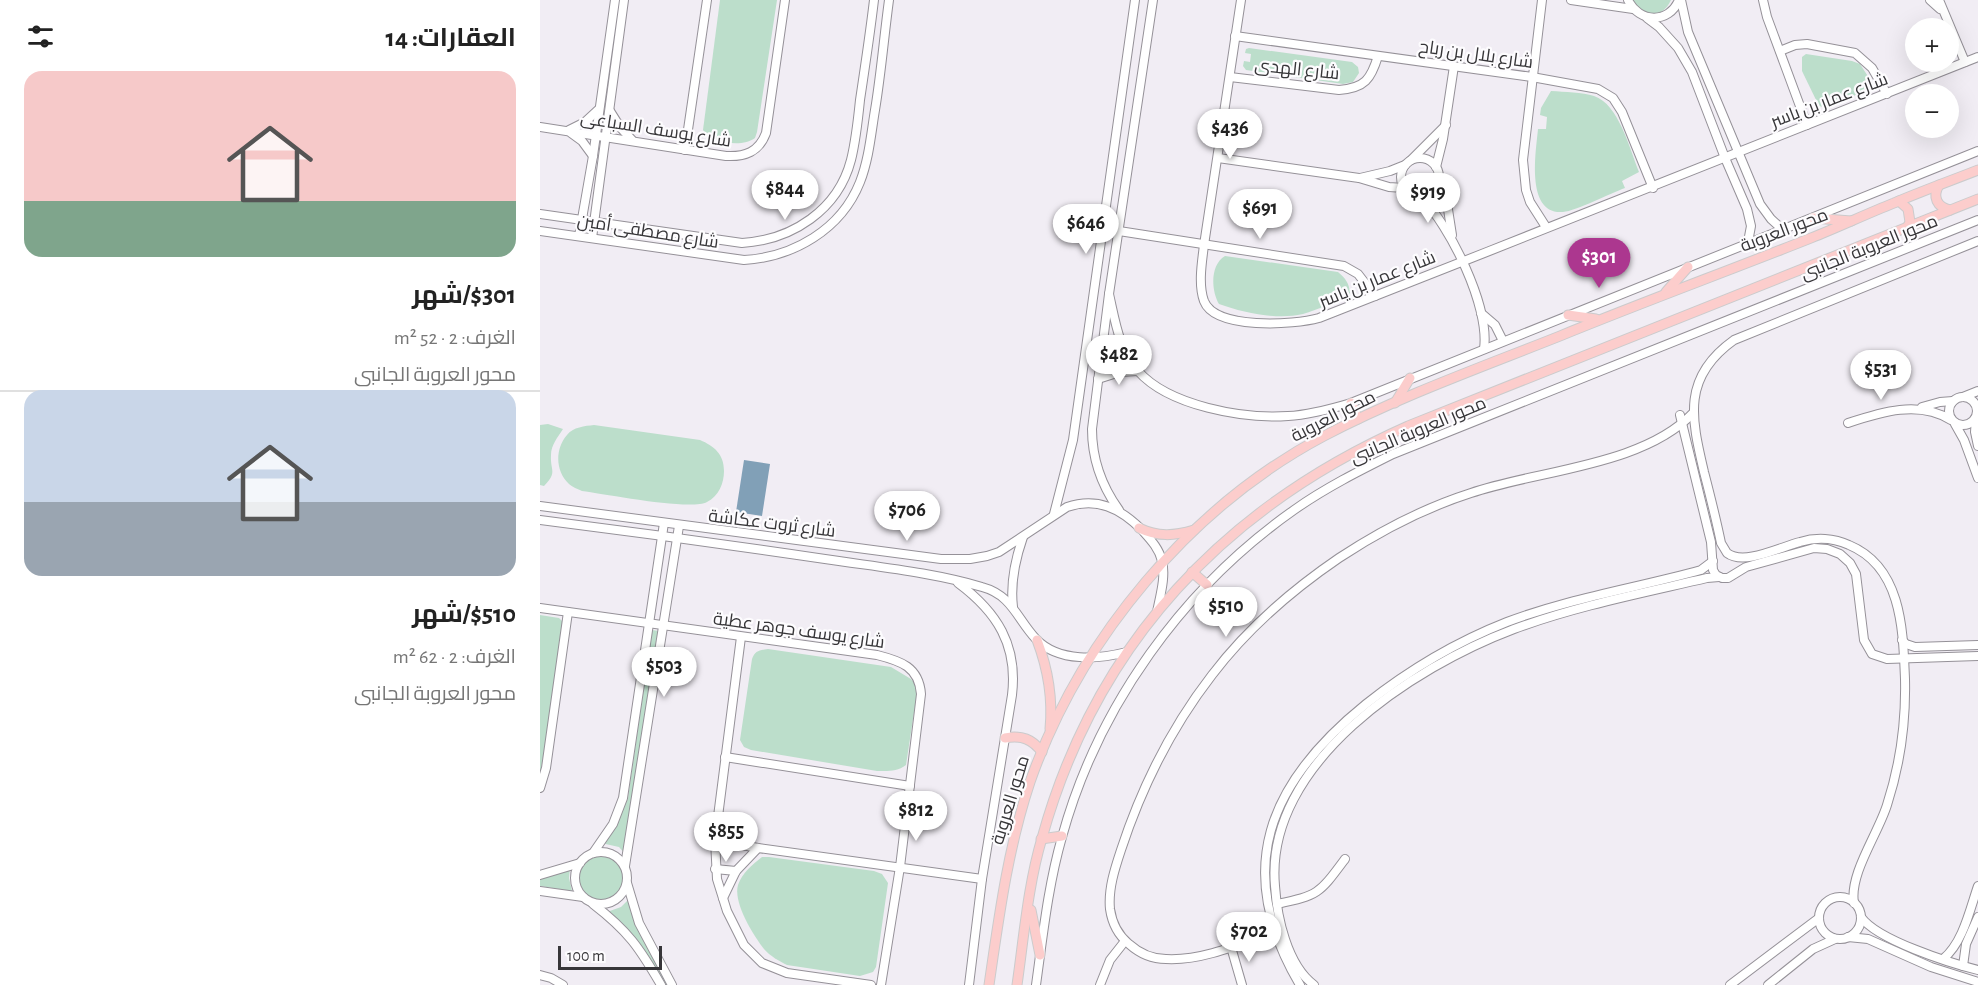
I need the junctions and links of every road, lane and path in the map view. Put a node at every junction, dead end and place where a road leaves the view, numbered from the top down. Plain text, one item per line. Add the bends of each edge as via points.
1 (615, 0) edge
2 (624, 0) edge
3 (707, 0) edge
4 (785, 0) edge
5 (874, 0) edge
6 (889, 0) edge
7 (1135, 0) edge
8 (1153, 0) edge
9 (1241, 0) edge
10 (1542, 0) edge
11 (1571, 0) edge
12 (1628, 0) edge
13 (1680, 0) edge
14 (1763, 0) edge
15 (1930, 0) edge
16 (1939, 0) edge
17 (1633, 9) junction
18 (1942, 10) junction
19 (1647, 18) junction
20 (1235, 36) junction
21 (1780, 51) junction
22 (1378, 56) junction
23 (1978, 57) edge
24 (1965, 62) junction
25 (1454, 66) junction
26 (1230, 76) junction
27 (1532, 77) junction
28 (864, 81) junction
29 (879, 82) junction
30 (862, 90) junction
31 (878, 93) junction
32 (1887, 94) junction
33 (599, 108) junction
34 (610, 111) junction
35 (1446, 124) junction
36 (1807, 125) junction
37 (540, 127) edge
38 (567, 131) junction
39 (596, 135) junction
40 (606, 137) junction
41 (633, 141) junction
42 (686, 150) junction
43 (1978, 151) edge
44 (1737, 152) junction
45 (593, 156) junction
46 (1218, 158) junction
47 (1725, 158) junction
48 (1408, 163) junction
49 (1436, 167) junction
50 (1978, 170) edge
51 (1359, 178) junction
52 (1439, 179) junction
53 (1939, 185) junction
54 (1404, 188) junction
55 (1653, 188) junction
56 (1420, 196) junction
57 (1978, 199) edge
58 (1899, 201) junction
59 (1950, 210) junction
60 (1105, 213) junction
61 (540, 214) edge
62 (1121, 216) junction
63 (1813, 218) junction
64 (581, 220) junction
65 (1978, 220) edge
66 (1853, 221) junction
67 (595, 222) junction
68 (1546, 227) junction
69 (1103, 228) junction
70 (1907, 228) junction
71 (1782, 229) junction
72 (540, 231) edge
73 (1119, 231) junction
74 (579, 236) junction
75 (592, 238) junction
76 (1452, 240) junction
77 (1978, 241) edge
78 (1748, 242) junction
79 (1204, 245) junction
80 (1462, 261) junction
81 (1688, 267) junction
82 (1109, 294) junction
83 (1665, 294) junction
84 (1375, 296) junction
85 (1481, 313) junction
86 (1568, 315) junction
87 (1599, 320) junction
88 (1503, 341) junction
89 (1484, 349) junction
90 (1138, 371) junction
91 (1410, 378) junction
92 (1098, 379) junction
93 (1978, 391) edge
94 (1963, 397) junction
95 (1953, 401) junction
96 (1351, 403) junction
97 (1395, 403) junction
98 (1921, 408) junction
99 (1693, 413) junction
100 (1977, 414) edge
101 (1680, 416) dead end
102 (1358, 419) junction
103 (1953, 422) junction
104 (1848, 423) dead end
105 (1682, 425) junction
106 (1978, 446) edge
107 (1978, 478) edge
108 (540, 506) edge
109 (561, 509) junction
110 (571, 510) junction
111 (1119, 510) junction
112 (1054, 514) junction
113 (540, 520) edge
114 (559, 522) junction
115 (570, 524) junction
116 (664, 524) junction
117 (680, 526) junction
118 (1139, 528) junction
119 (1196, 529) junction
120 (662, 536) junction
121 (1023, 537) junction
122 (678, 538) junction
123 (1713, 561) junction
124 (1162, 563) junction
125 (1192, 572) junction
126 (1719, 577) junction
127 (955, 581) junction
128 (1207, 585) junction
129 (1013, 607) junction
130 (540, 608) edge
131 (568, 612) junction
132 (1157, 612) junction
133 (650, 622) junction
134 (663, 624) junction
135 (741, 637) junction
136 (1037, 640) junction
137 (1902, 640) junction
138 (1978, 645) edge
139 (1127, 652) junction
140 (1978, 656) edge
141 (1091, 658) junction
142 (1904, 658) junction
143 (1402, 677) junction
144 (1407, 685) junction
145 (1049, 736) junction
146 (1005, 738) junction
147 (1042, 752) junction
148 (725, 757) junction
149 (910, 786) junction
150 (540, 788) edge
151 (1062, 836) junction
152 (1041, 839) junction
153 (715, 840) junction
154 (758, 848) junction
155 (593, 853) junction
156 (1345, 859) dead end
157 (579, 863) junction
158 (625, 866) junction
159 (900, 867) junction
160 (715, 869) junction
161 (736, 871) junction
162 (540, 875) edge
163 (982, 879) junction
164 (627, 883) junction
165 (1978, 886) edge
166 (540, 891) edge
167 (1271, 893) junction
168 (583, 897) junction
169 (723, 898) junction
170 (1029, 902) junction
171 (592, 903) junction
172 (1854, 903) junction
173 (1277, 904) junction
174 (1861, 917) junction
175 (1978, 917) edge
176 (1819, 918) junction
177 (1274, 932) junction
178 (1848, 937) junction
179 (1836, 939) junction
180 (1125, 941) junction
181 (1231, 947) junction
182 (1040, 955) junction
183 (1943, 959) junction
184 (1963, 966) junction
185 (1978, 970) edge
186 (540, 975) edge
187 (1978, 982) edge
188 (563, 985) edge
189 (661, 985) edge
190 (672, 985) edge
191 (871, 985) edge
192 (881, 985) edge
193 (969, 985) edge
194 (989, 985) edge
195 (1017, 985) edge
196 (1036, 985) edge
197 (1100, 985) edge
198 (1242, 985) edge
199 (1299, 985) edge
200 (1314, 985) edge
201 (1730, 985) edge
202 (1768, 985) edge

1 - 33 street
2 - 34 street
3 - 42 street
4 - 42 street, شارع يوسف السباعى via 763,142 737,157
5 - 28 street, شارع مصطفى أمين
6 - 29 street, شارع مصطفى أمين
7 - 60 street
8 - 62 street
9 - 20 street, شارع عمار بن ياسر
10 - 27 street
11 - 17 street
12 - 17 street
13 - 19 street via 1668,14
13 - 44 street
14 - 21 street
15 - 18 street
16 - 18 street
17 - 19 street
18 - 24 street
19 - 47 street via 1686,59
20 - 22 street, شارع بلال بن رباح
20 - 26 street, شارع عمار بن ياسر
21 - 32 street via 1807,44 1855,53 1872,68
21 - 36 street
22 - 25 street, شارع بلال بن رباح
22 - 26 street, شارع الهدى via 1369,78 1352,89
23 - 24 street, شارع عمار بن ياسر
24 - 32 street, شارع عمار بن ياسر
25 - 27 street, شارع بلال بن رباح
25 - 35 street
26 - 46 street, شارع عمار بن ياسر
27 - 55 street, شارع بلال بن رباح via 1598,89 1613,98
27 - 68 street via 1524,181 1530,202
28 - 29 street
28 - 30 street, شارع مصطفى أمين
29 - 31 street, شارع مصطفى أمين
30 - 31 street
30 - 67 street, شارع مصطفى أمين via 845,176 822,210 794,230 768,241 742,243
31 - 75 street, شارع مصطفى أمين via 859,184 847,207 833,222 798,247 774,256 744,260
32 - 36 street, شارع عمار بن ياسر
33 - 38 street via 585,122
33 - 39 street
34 - 40 street
34 - 41 street
35 - 48 street
35 - 49 street
36 - 44 street, شارع عمار بن ياسر
37 - 38 street, شارع يوسف السباعى
38 - 39 street, شارع يوسف السباعى
38 - 45 street via 582,141
39 - 40 street, شارع يوسف السباعى
39 - 45 street
40 - 41 street, شارع يوسف السباعى
40 - 67 street
41 - 42 street, شارع يوسف السباعى
43 - 63 street
44 - 47 street, شارع عمار بن ياسر
44 - 71 street via 1765,212
45 - 64 street
46 - 51 street
46 - 79 street, شارع عمار بن ياسر
47 - 55 street, شارع عمار بن ياسر
47 - 78 street via 1750,217
48 - 49 street via 1425,159
48 - 51 street
48 - 54 street via 1401,179
49 - 52 street
50 - 53 main road, محور العروبة
51 - 54 street
52 - 56 street via 1433,191
52 - 76 street via 1449,209
53 - 58 main road, محور العروبة
53 - 59 main road via 1937,201
54 - 56 street
55 - 68 street, شارع عمار بن ياسر
56 - 76 street
57 - 59 main road
58 - 66 main road, محور العروبة
58 - 70 main road via 1908,209
59 - 70 main road
60 - 62 street
60 - 69 street
61 - 64 street, شارع مصطفى أمين
62 - 73 street
63 - 66 main road
63 - 71 street
64 - 67 street, شارع مصطفى أمين
64 - 74 street
65 - 128 street, محور العروبة الجانبى via 1393,454 1294,510
66 - 83 main road, محور العروبة
67 - 75 street
68 - 80 street, شارع عمار بن ياسر
69 - 73 street via 1111,226
69 - 112 street via 1073,440
70 - 125 main road via 1376,441 1286,493 1230,536
71 - 78 street
72 - 74 street, شارع مصطفى أمين
73 - 79 street
73 - 82 street
74 - 75 street, شارع مصطفى أمين
76 - 80 street
77 - 99 street via 1734,340 1703,373
78 - 81 street
79 - 84 street via 1344,266 1358,274
79 - 84 street, شارع عمار بن ياسر via 1204,302 1223,317 1298,323
80 - 84 street, شارع عمار بن ياسر
80 - 85 street
81 - 83 main road
81 - 86 street
82 - 90 street via 1117,332
82 - 92 street
83 - 87 main road, محور العروبة
85 - 88 street via 1495,325
85 - 89 street
86 - 87 main road
86 - 88 street
87 - 97 main road, محور العروبة
88 - 89 street
89 - 91 street
90 - 92 street
90 - 96 street via 1176,398 1254,415 1287,416
91 - 96 street
91 - 97 main road
92 - 111 street via 1092,429 1094,458 1104,486
93 - 94 street
94 - 95 street
94 - 100 street via 1972,400
95 - 98 street
95 - 103 street via 1948,410
96 - 102 main road
97 - 102 main road, محور العروبة
98 - 103 street
98 - 104 street
99 - 105 street
99 - 137 street via 1695,436 1721,543 1727,553 1742,558 1813,539 1835,540 1856,547 1876,562 1892,586
100 - 103 street via 1967,425
100 - 106 street
101 - 105 street
102 - 119 main road, محور العروبة via 1286,458
103 - 107 street via 1965,440
105 - 123 street via 1712,542
105 - 180 street via 1624,453 1481,489 1407,519 1330,565 1260,621 1195,697 1140,797 1110,893 1113,921
108 - 109 street, شارع ثروت عكاشة
109 - 110 street, شارع ثروت عكاشة
109 - 114 street
110 - 115 street
110 - 116 street, شارع ثروت عكاشة
111 - 112 street, شارع ثروت عكاشة via 1079,503
111 - 118 street, شارع ثروت عكاشة
112 - 121 street, شارع ثروت عكاشة
113 - 114 street, شارع ثروت عكاشة
114 - 115 street, شارع ثروت عكاشة
115 - 120 street, شارع ثروت عكاشة
116 - 117 street, شارع ثروت عكاشة
116 - 120 street
117 - 121 street, شارع ثروت عكاشة via 957,560 999,552
117 - 122 street
118 - 119 main road via 1161,535
118 - 124 street, شارع ثروت عكاشة via 1154,543
119 - 124 main road, محور العروبة
120 - 122 street, شارع ثروت عكاشة
120 - 133 street
121 - 129 street via 1014,566
122 - 127 street, شارع ثروت عكاشة
122 - 134 street
123 - 126 street via 1713,570
123 - 143 street via 1701,570 1521,617 1453,647
124 - 132 street
124 - 141 main road, محور العروبة
125 - 128 main road
125 - 132 main road
126 - 142 street via 1728,578 1746,567 1807,549 1834,551 1850,563 1856,574 1868,650 1881,659
126 - 144 street via 1513,629
127 - 129 street, شارع ثروت عكاشة via 998,592
127 - 146 street via 987,608 1005,636 1011,654 1013,683
128 - 151 street, محور العروبة الجانبى via 1159,641 1118,705 1086,769
129 - 136 street, شارع ثروت عكاشة
130 - 131 street, شارع يوسف جوهر عطية
131 - 133 street, شارع يوسف جوهر عطية
131 - 150 street
132 - 139 main road
133 - 134 street, شارع يوسف جوهر عطية
133 - 155 street via 623,798 613,824
134 - 135 street, شارع يوسف جوهر عطية
134 - 158 street
135 - 148 street
135 - 149 street, شارع يوسف جوهر عطية via 877,655 910,668 917,676 921,694
136 - 141 street, شارع ثروت عكاشة via 1062,653
136 - 145 main road via 1050,687
137 - 138 street via 1915,647
137 - 142 street
139 - 141 street, شارع ثروت عكاشة
139 - 152 main road via 1096,702 1075,747
140 - 142 street
141 - 145 main road, محور العروبة
142 - 172 street via 1904,714 1895,776 1881,822 1855,878
143 - 144 street
143 - 167 street via 1338,727 1289,785 1270,834 1266,867
144 - 167 street via 1354,724 1302,783 1278,837
145 - 147 main road, محور العروبة
146 - 147 main road via 1026,738
146 - 163 street
147 - 194 main road, محور العروبة via 1005,873
148 - 149 street
148 - 153 street
149 - 159 street, شارع يوسف جوهر عطية
151 - 152 main road
151 - 182 street, محور العروبة الجانبى via 1048,895
152 - 170 main road
153 - 154 street
153 - 160 street
154 - 159 street
154 - 161 street
155 - 157 street
155 - 158 street via 612,854
156 - 173 street via 1319,891
157 - 162 street
157 - 168 street via 575,877
158 - 164 street
159 - 163 street
159 - 192 street, شارع يوسف جوهر عطية
160 - 161 street
160 - 169 street
161 - 169 street
163 - 193 street
164 - 171 street via 614,901
164 - 190 street via 639,923
165 - 183 street via 1957,941
166 - 168 street
167 - 173 street
167 - 177 street
168 - 171 street
169 - 191 street via 744,945 762,963 787,973
170 - 182 main road
170 - 195 main road
171 - 189 street via 630,937
172 - 174 street
172 - 176 street via 1842,897 1828,901
173 - 200 street via 1289,948
174 - 178 street via 1859,927
174 - 183 street via 1880,932
175 - 184 street via 1966,944
176 - 179 street via 1824,931
176 - 201 street
177 - 181 street
177 - 199 street
178 - 179 street
178 - 187 street via 1868,939 1931,968
179 - 202 street via 1812,949
180 - 181 street via 1140,953 1166,960
180 - 197 street via 1110,960
181 - 198 street
182 - 196 street, محور العروبة الجانبى
183 - 184 street
184 - 185 street
186 - 188 street

